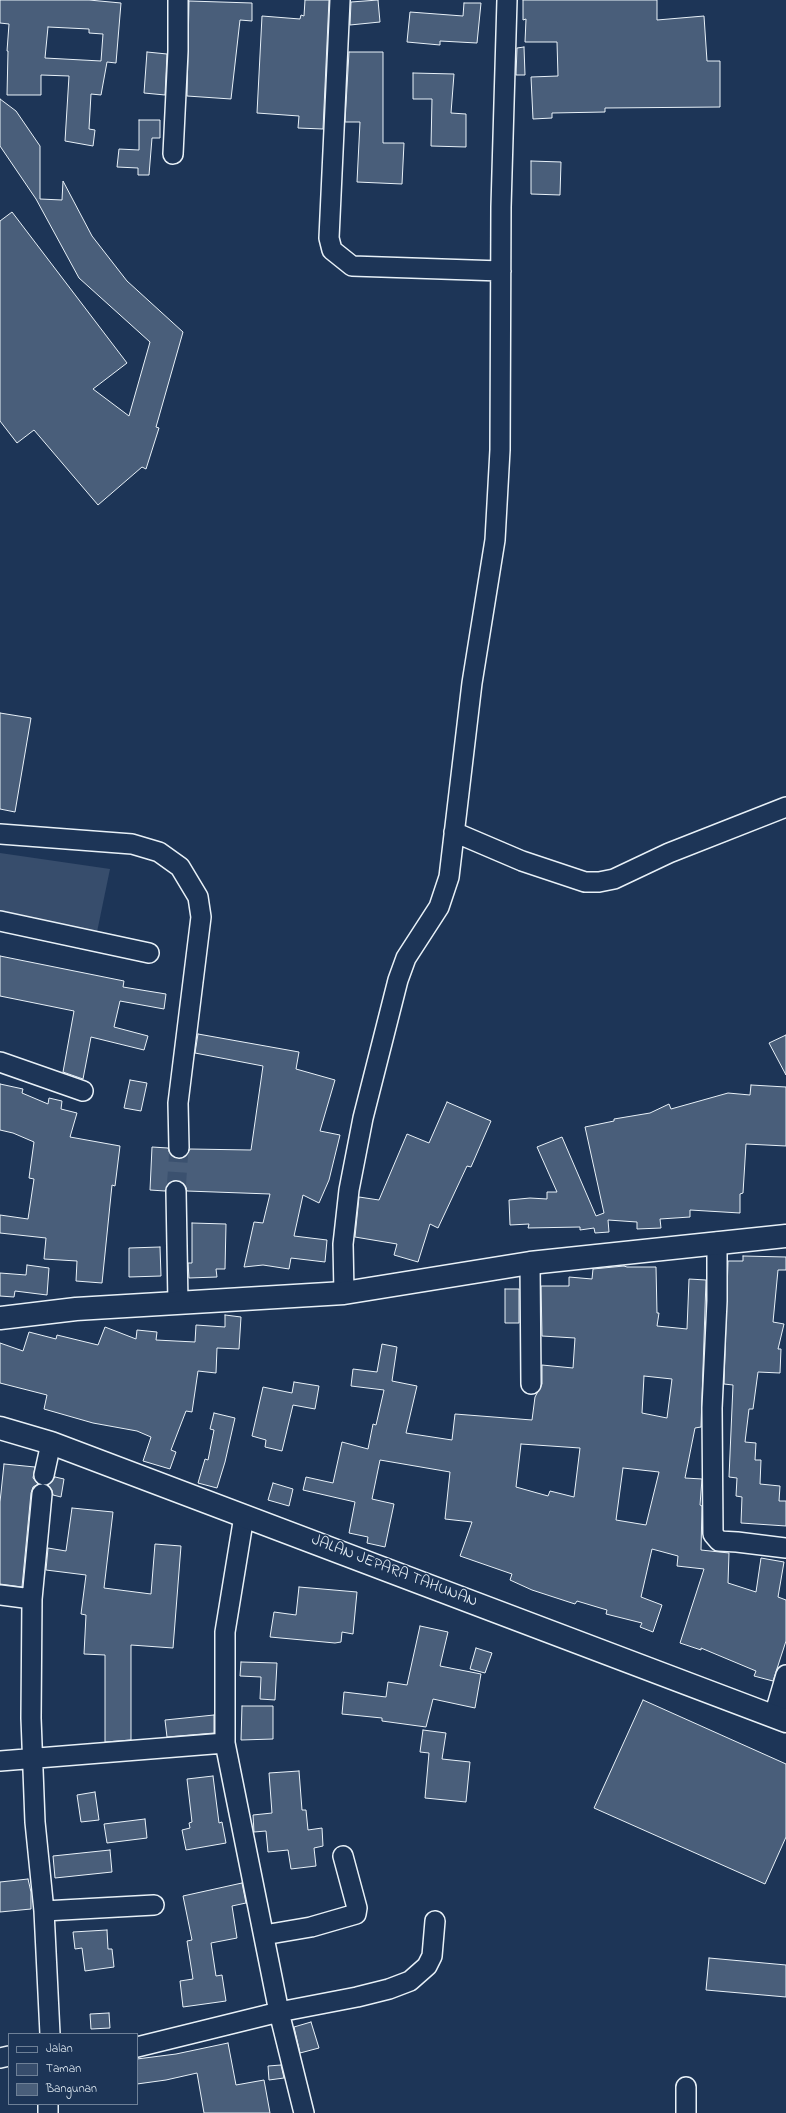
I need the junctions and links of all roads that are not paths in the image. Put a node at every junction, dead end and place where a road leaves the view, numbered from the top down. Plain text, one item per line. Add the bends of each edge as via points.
1 (178, 0) edge
2 (340, 0) edge
3 (507, 0) edge
4 (172, 154) dead end
5 (501, 272) junction
6 (786, 807) edge
7 (454, 832) junction
8 (0, 834) edge
9 (0, 921) edge
10 (149, 953) dead end
11 (0, 1062) edge
12 (83, 1090) dead end
13 (179, 1148) tunnel mouth
14 (176, 1191) tunnel mouth
15 (786, 1236) edge
16 (717, 1242) junction
17 (530, 1263) junction
18 (344, 1293) junction
19 (178, 1303) junction
20 (0, 1318) edge
21 (531, 1384) dead end
22 (0, 1428) edge
23 (50, 1443) junction
24 (244, 1516) junction
25 (786, 1548) edge
26 (0, 1595) edge
27 (32, 1599) junction
28 (786, 1675) edge
29 (780, 1718) edge
30 (225, 1743) junction
31 (32, 1759) junction
32 (0, 1761) edge
33 (343, 1856) dead end
34 (154, 1905) dead end
35 (44, 1911) junction
36 (435, 1921) dead end
37 (264, 1935) junction
38 (280, 2012) junction
39 (50, 2033) edge
40 (138, 2048) edge
41 (686, 2087) dead end
42 (304, 2113) edge
43 (686, 2113) edge

1 - 4 street
2 - 5 street via 329,238 332,250 352,266
3 - 5 street
5 - 7 street via 500,450 494,540 472,683
6 - 7 street via 599,882 585,882 522,861
7 - 18 street via 448,877 440,907 406,958 398,980 363,1118 349,1190 344,1237
8 - 13 street via 132,844 160,852 180,867 198,897 201,917 178,1104
9 - 10 street
11 - 12 street
14 - 19 street
15 - 16 main road
16 - 17 main road
16 - 25 street via 712,1408 713,1534 719,1541
17 - 18 main road
17 - 21 street
18 - 19 main road
19 - 20 main road via 76,1309
22 - 23 main road, JALAN JEPARA TAHUNAN
23 - 24 main road, JALAN JEPARA TAHUNAN
23 - 27 street via 43,1484
24 - 29 main road, JALAN JEPARA TAHUNAN
24 - 30 street via 224,1632
26 - 27 street
27 - 31 street
28 - 29 street
30 - 31 street
30 - 37 street
31 - 32 street
31 - 35 street
33 - 37 street via 357,1908 356,1914 311,1927
34 - 35 street
35 - 39 street
36 - 38 street via 432,1956 427,1966 410,1980 357,1997
37 - 38 street
38 - 40 street
38 - 42 street
41 - 43 street

